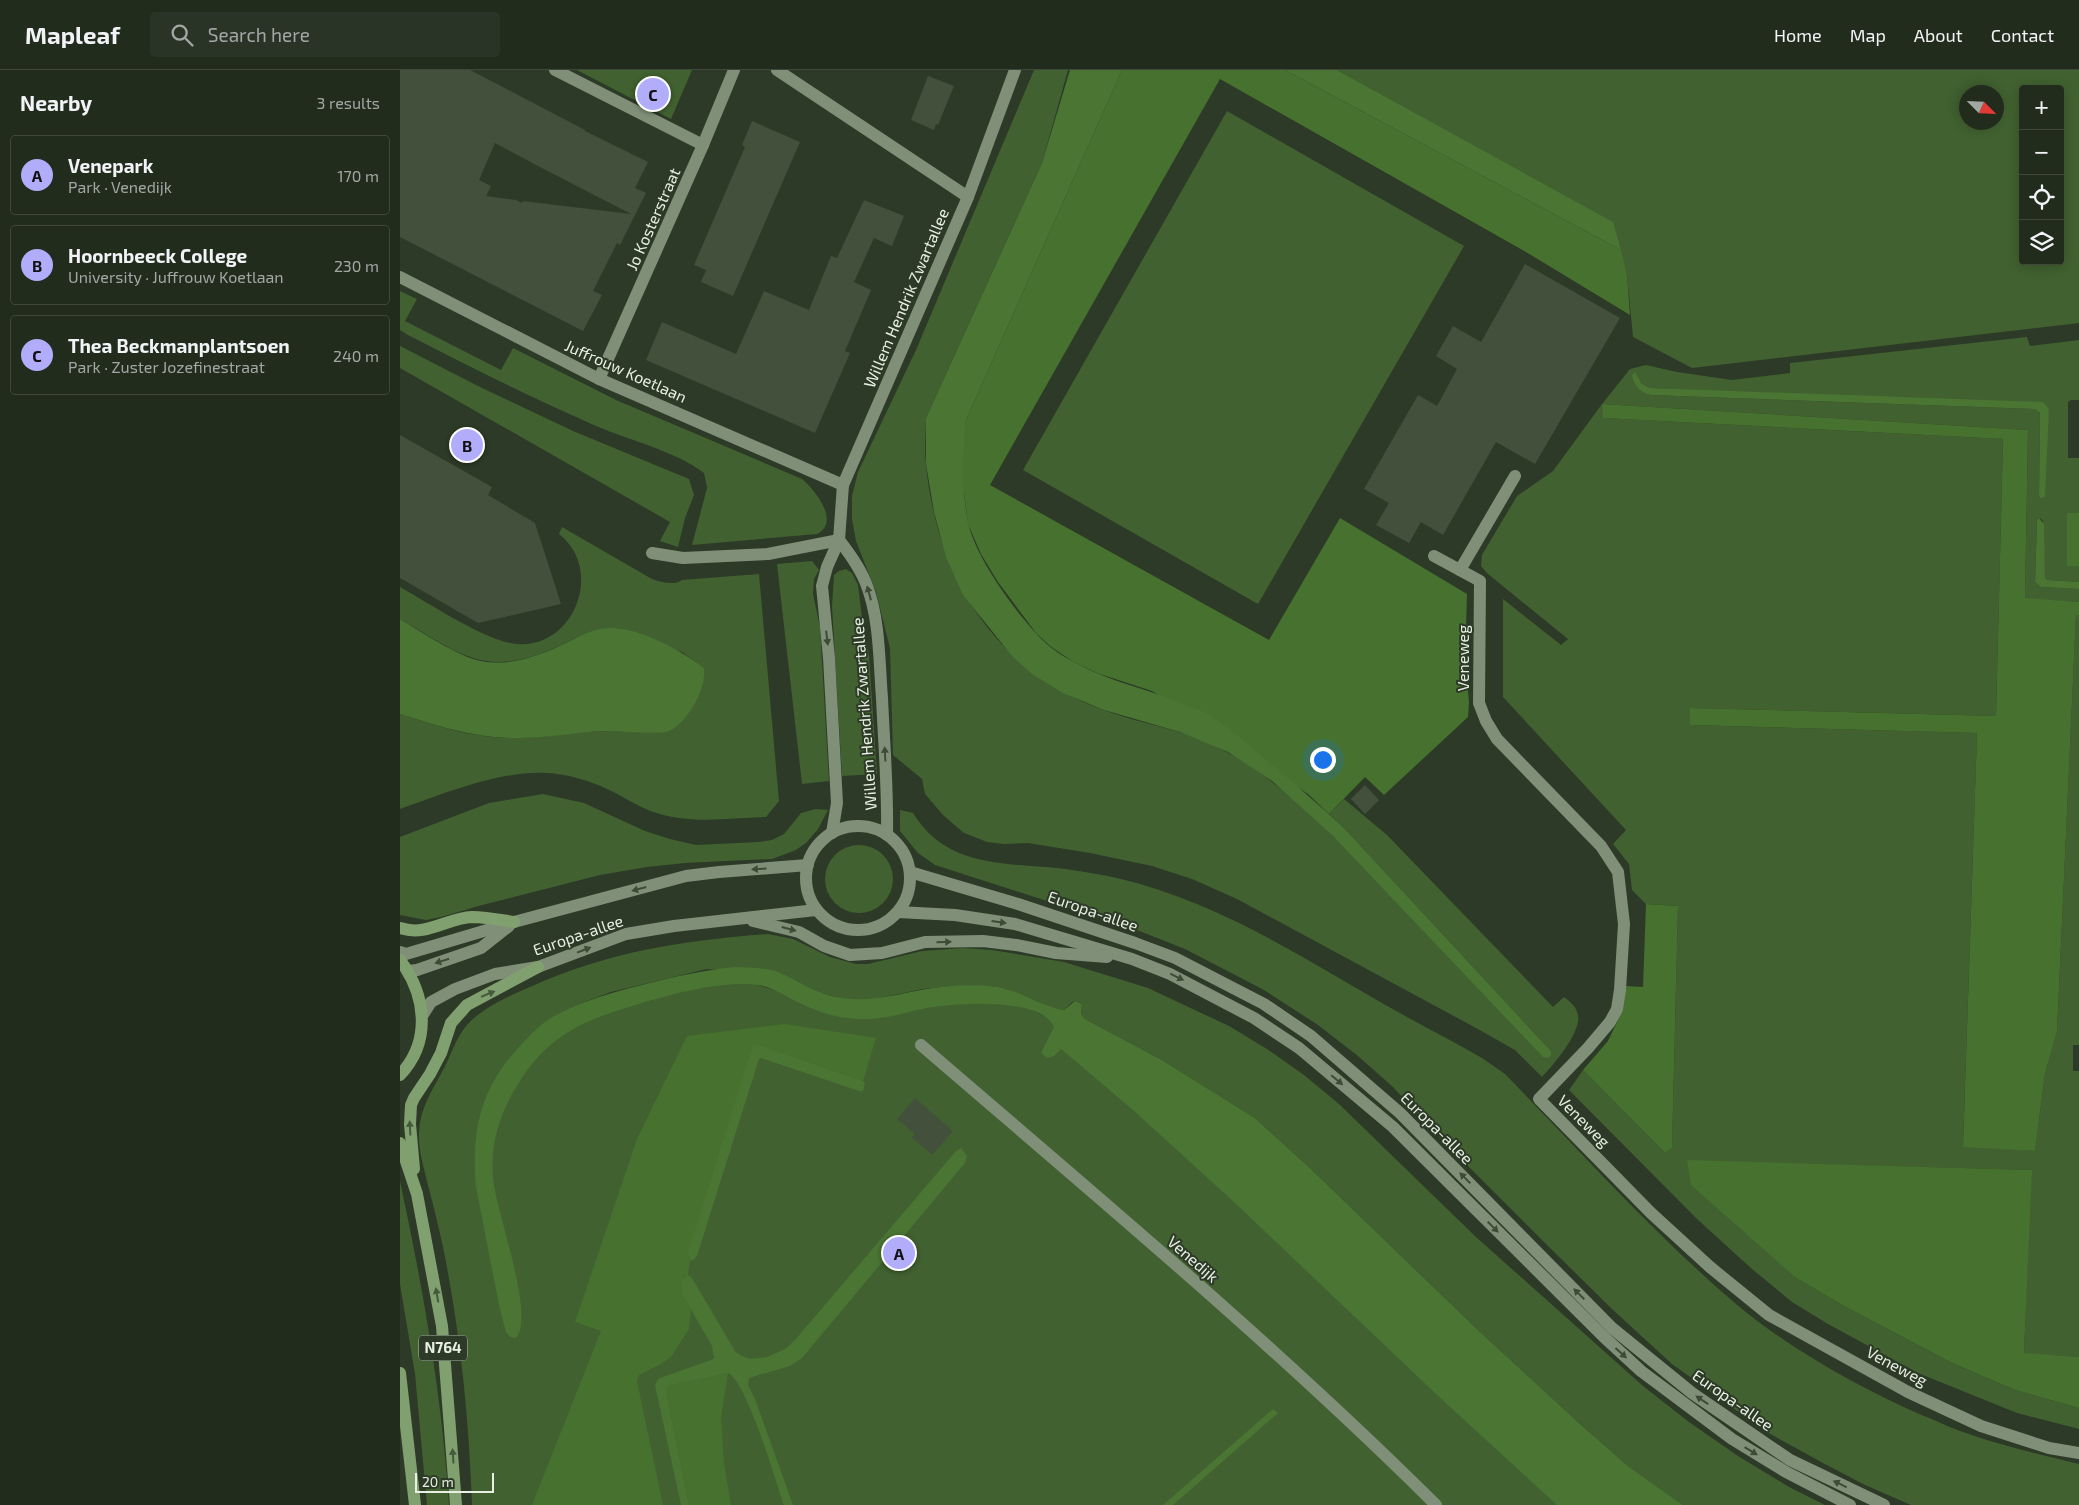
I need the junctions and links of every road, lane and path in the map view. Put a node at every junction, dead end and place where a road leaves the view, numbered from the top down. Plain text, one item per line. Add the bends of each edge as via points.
1 (555, 70) edge
2 (734, 70) edge
3 (776, 70) edge
4 (1015, 70) edge
5 (703, 146) junction
6 (968, 196) junction
7 (400, 277) edge
8 (599, 379) junction
9 (1515, 476) dead end
10 (843, 484) junction
11 (839, 540) junction
12 (652, 553) dead end
13 (1434, 556) dead end
14 (1460, 570) junction
15 (832, 833) junction
16 (887, 835) junction
17 (808, 865) junction
18 (910, 872) junction
19 (816, 910) junction
20 (898, 912) junction
21 (741, 918) junction
22 (514, 922) junction
23 (400, 928) edge
24 (400, 952) edge
25 (1132, 959) junction
26 (400, 960) edge
27 (538, 967) junction
28 (404, 972) edge
29 (422, 1016) junction
30 (921, 1045) dead end
31 (400, 1075) edge
32 (400, 1142) edge
33 (417, 1194) junction
34 (400, 1373) edge
35 (2079, 1453) edge
36 (415, 1505) edge
37 (456, 1505) edge
38 (1436, 1505) edge
39 (1850, 1505) edge
40 (1884, 1505) edge

1 - 5 street
2 - 5 street, Jo Kosterstraat
3 - 6 street
4 - 6 street, Willem Hendrik Zwartallee
5 - 8 street, Jo Kosterstraat
6 - 10 street, Willem Hendrik Zwartallee
7 - 8 street, Juffrouw Koetlaan
8 - 10 street, Juffrouw Koetlaan
9 - 14 street
10 - 11 street, Willem Hendrik Zwartallee
11 - 12 street via 768,554 683,558
11 -> 15 street, Willem Hendrik Zwartallee via 822,586 837,803
16 -> 11 street, Willem Hendrik Zwartallee via 879,648 874,612 863,577
13 - 14 street, Veneweg
14 - 35 street, Veneweg via 1480,581 1479,703 1486,721 1497,739 1601,846 1618,872 1624,924 1617,1009 1588,1048 1539,1099 1651,1213 1769,1315 1908,1392 1981,1426 2049,1448
15 - 16 street via 848,827 866,827
15 - 17 street via 817,847
16 - 18 street via 902,851
17 - 19 street via 807,888
17 -> 22 street, Europa-allee via 686,876
18 - 20 street via 906,899
40 -> 18 street, Europa-allee via 1790,1460 1692,1393 1612,1328 1400,1113 1311,1036 1264,1004 1175,958 1135,943
19 - 20 street via 827,921 855,931 878,926
19 - 21 street, Europa-allee
20 -> 25 street, Europa-allee via 1015,924
21 -> 25 street via 799,932 837,952 850,955 882,952 925,942 983,941 1056,953
27 -> 21 street, Europa-allee via 626,934
22 - 23 main road via 471,917 425,930
22 - 24 street, Europa-allee via 406,954
22 -> 28 street, Europa-allee via 481,948
25 -> 39 street, Europa-allee via 1210,993 1299,1048 1393,1127 1641,1371 1732,1439
26 - 28 main road
27 - 29 street, Europa-allee via 495,974 455,989 431,1002
33 -> 27 main road, N764 via 411,1105 441,1052 451,1023 467,1005
28 - 29 main road via 418,993
29 - 31 main road via 416,1054
30 - 38 street, Venedijk via 1219,1303
32 - 33 main road, N764
37 -> 33 main road, N764 via 442,1326
34 - 36 main road, N764

